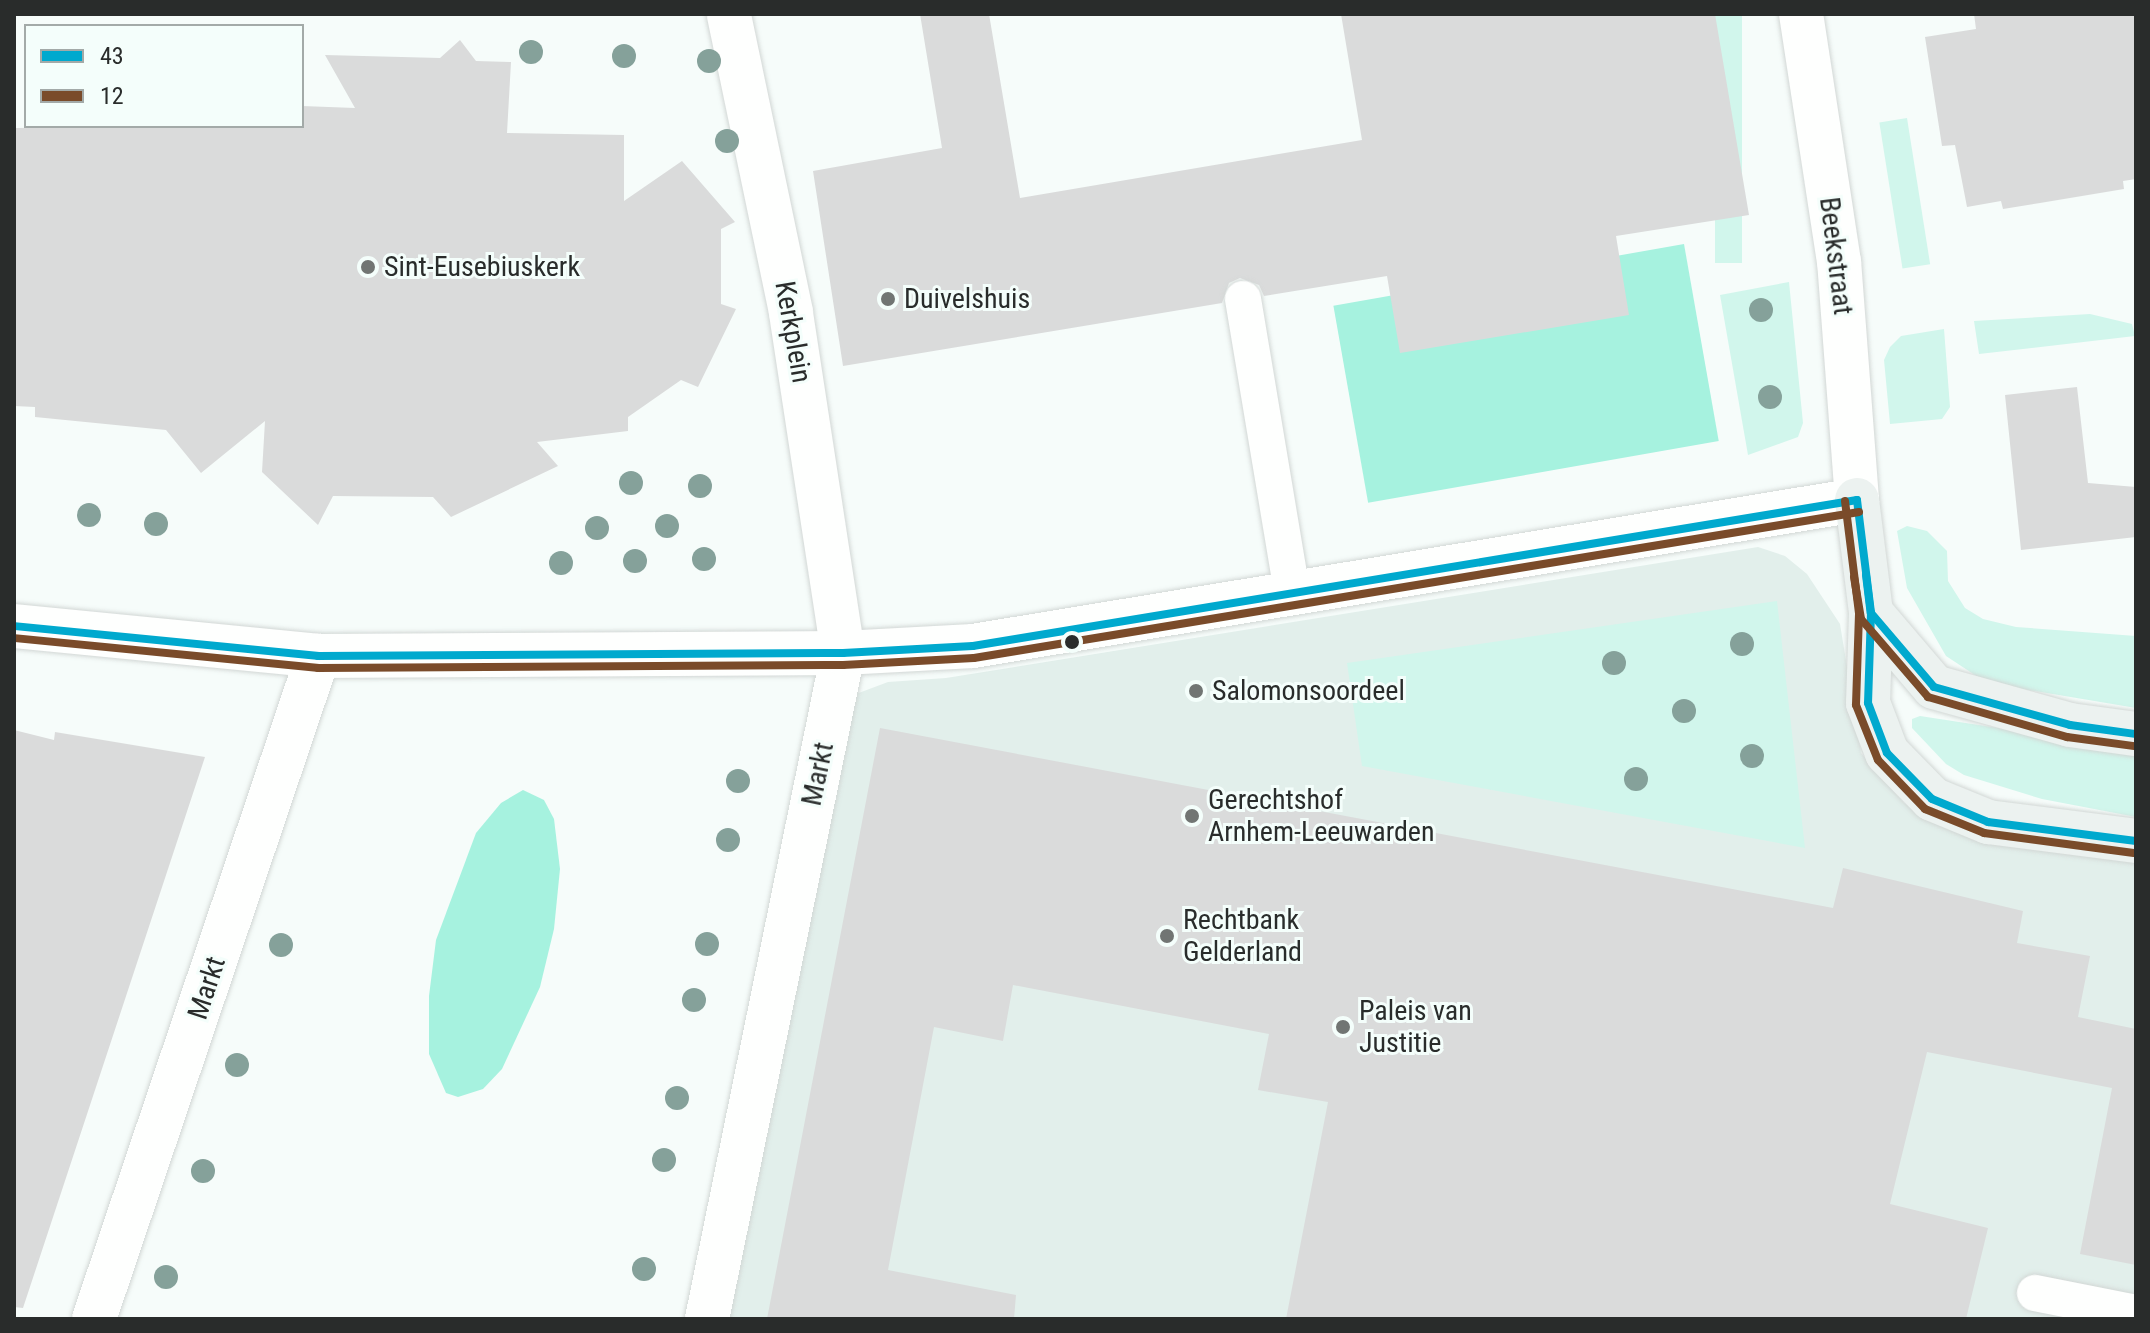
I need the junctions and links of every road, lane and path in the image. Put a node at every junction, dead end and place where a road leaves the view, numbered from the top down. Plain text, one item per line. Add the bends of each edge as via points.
1 (729, 14) edge
2 (1801, 14) edge
3 (1243, 299) dead end
4 (1857, 500) junction
5 (1292, 592) junction
6 (1871, 613) junction
7 (14, 626) edge
8 (843, 653) junction
9 (318, 656) junction
10 (2136, 734) edge
11 (2136, 841) edge
12 (2035, 1293) dead end
13 (2136, 1313) edge
14 (94, 1319) edge
15 (707, 1319) edge

1 - 8 street, Kerkplein via 791,312
2 - 4 street, Beekstraat via 1839,262
3 - 5 lane
4 - 5 street
4 - 6 street
5 - 8 street via 973,646
6 - 10 street via 1934,687 2070,725
6 - 11 street via 1868,703 1887,753 1932,799 1988,822
7 - 9 street
8 - 9 street
8 - 15 street, Markt
9 - 14 street, Markt
12 - 13 lane

